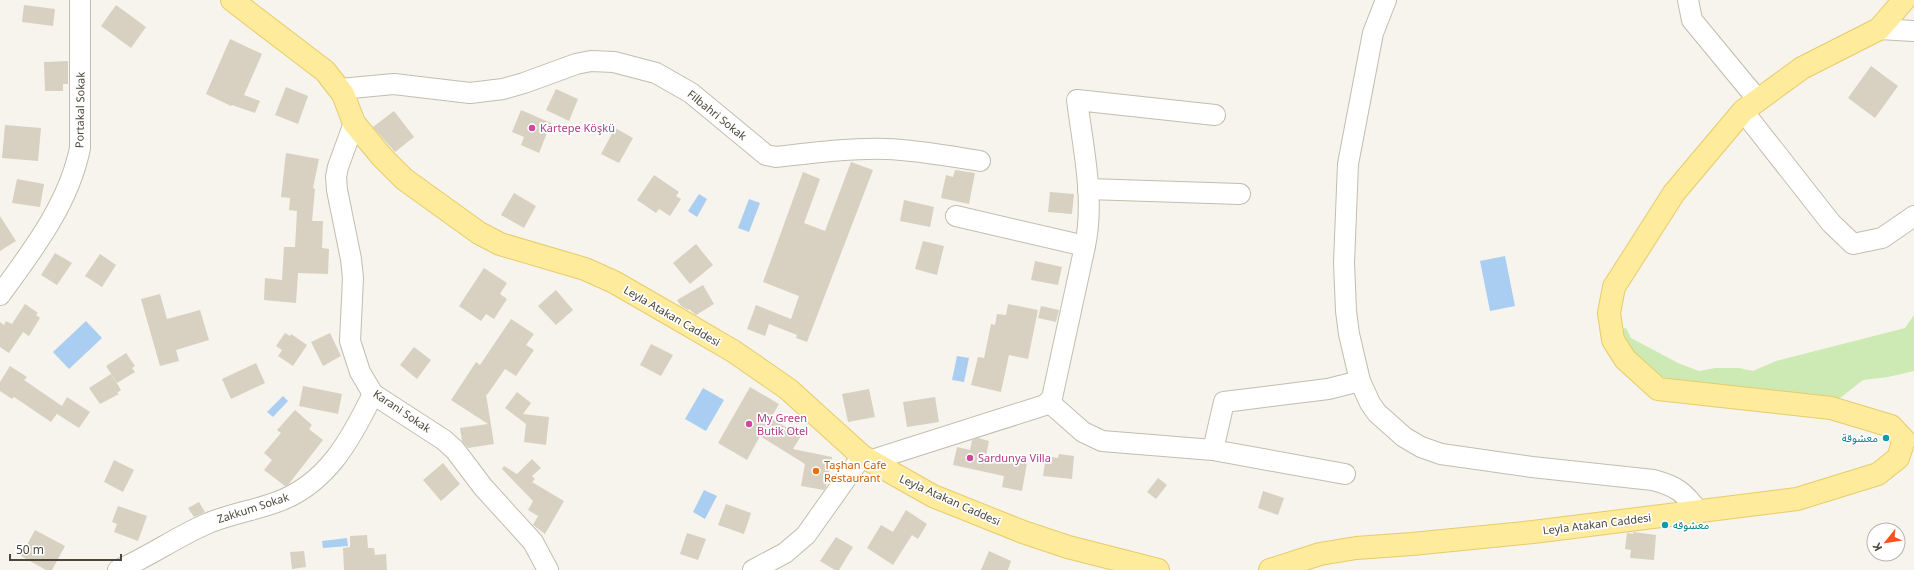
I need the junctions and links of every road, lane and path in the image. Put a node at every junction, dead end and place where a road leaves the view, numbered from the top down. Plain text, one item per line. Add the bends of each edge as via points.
1 (80, 0) edge
2 (232, 0) edge
3 (1386, 0) edge
4 (1688, 0) edge
5 (1904, 0) edge
6 (1879, 29) junction
7 (1914, 31) edge
8 (340, 89) junction
9 (1750, 105) junction
10 (1215, 115) dead end
11 (354, 123) junction
12 (980, 161) dead end
13 (1088, 189) junction
14 (1240, 194) dead end
15 (956, 216) dead end
16 (1914, 216) edge
17 (1085, 246) junction
18 (0, 294) edge
19 (1360, 381) junction
20 (373, 394) junction
21 (1049, 402) junction
22 (1909, 437) edge
23 (1213, 450) junction
24 (865, 458) junction
25 (1345, 474) dead end
26 (1698, 511) junction
27 (118, 570) edge
28 (548, 570) edge
29 (753, 570) edge
30 (1158, 570) edge
31 (1270, 570) edge

1 - 18 street, Portakal Sokak via 80,148 75,170 51,220
2 - 8 main road, Leyla Atakan Caddesi via 319,66
3 - 19 street via 1373,33 1348,164 1344,263 1346,311
4 - 9 street via 1692,20
5 - 6 main road
6 - 7 street
6 - 9 main road via 1802,68
8 - 11 main road, Leyla Atakan Caddesi
8 - 12 street, Filbahri Sokak via 394,84 470,93 503,89 576,64 591,61 614,62 656,73 691,93 766,155 776,157 840,150 886,149
9 - 16 street via 1831,223 1853,244 1882,238
9 - 22 main road via 1674,193 1614,287 1609,313 1613,340 1625,359 1658,389 1831,408 1891,426
10 - 13 street via 1077,100
11 - 20 street, Karani Sokak via 338,167 337,190 353,278 350,341 360,372
11 - 24 main road, Leyla Atakan Caddesi via 404,179 479,233 500,244 585,269 614,282 673,316 733,351 788,388
13 - 14 street
13 - 17 street via 1089,222
15 - 17 street
17 - 21 street via 1052,398
19 - 23 street via 1328,389 1224,402
19 - 26 street via 1377,413 1404,437 1421,447 1441,454 1477,460 1653,480 1681,491
20 - 27 street, Zakkum Sokak via 341,453 306,488 276,503 205,525
20 - 28 street, Karani Sokak via 444,440 455,450 483,487 532,542
21 - 23 street via 1083,432 1102,441
21 - 24 street
22 - 26 main road, Leyla Atakan Caddesi via 1898,458 1878,474 1798,499
23 - 25 street
24 - 29 street via 806,535 785,553
24 - 30 main road, Leyla Atakan Caddesi via 933,496 1023,532 1068,547
26 - 31 main road, Leyla Atakan Caddesi via 1533,532 1356,548 1320,554

